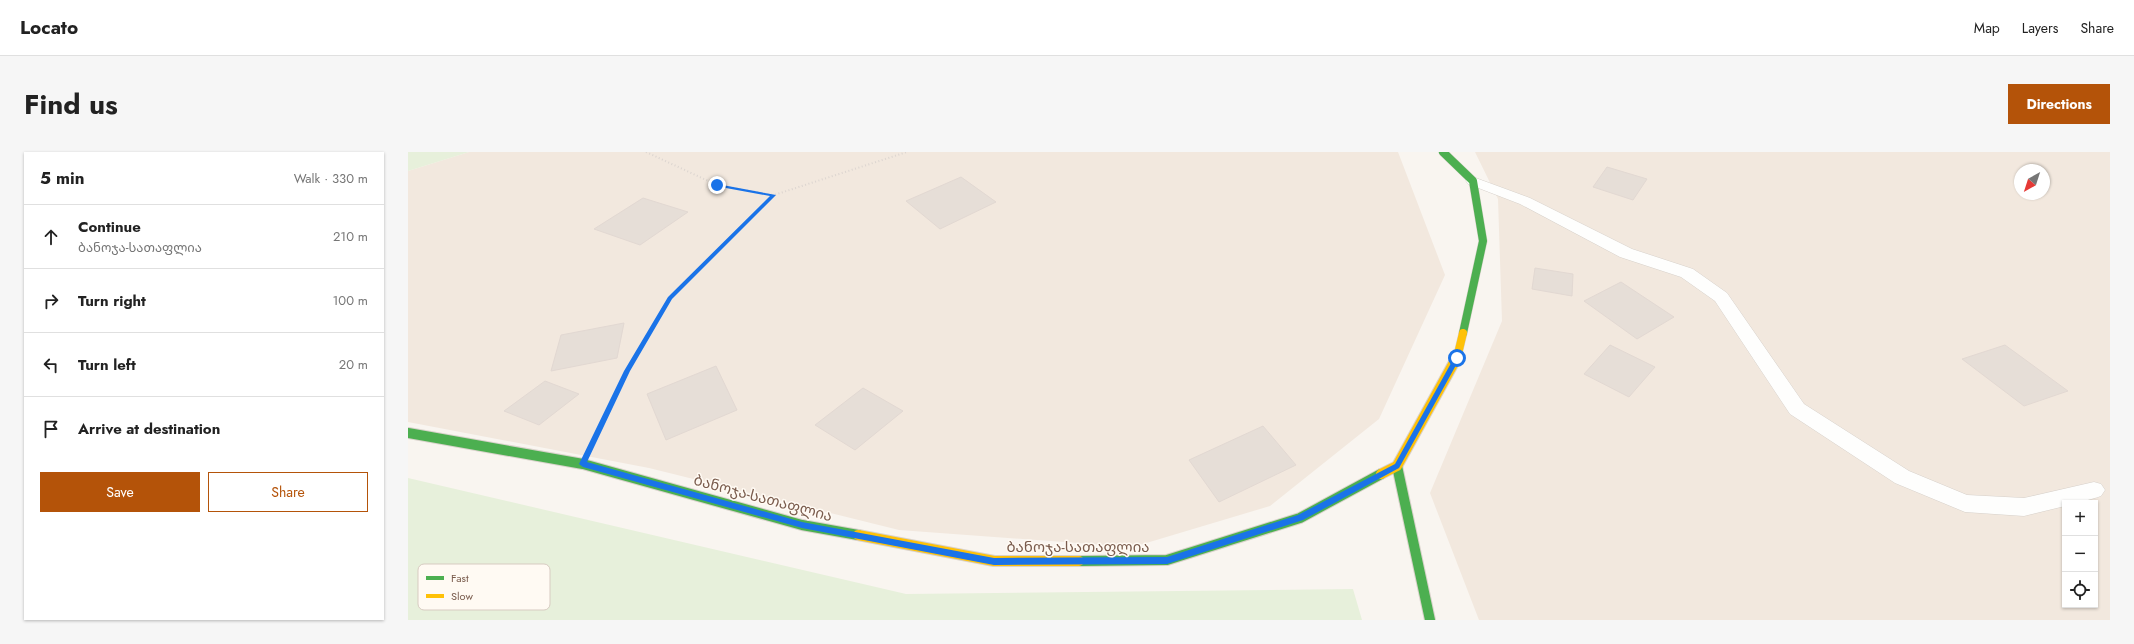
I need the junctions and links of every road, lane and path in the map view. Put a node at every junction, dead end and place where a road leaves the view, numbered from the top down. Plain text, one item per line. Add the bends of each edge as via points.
1 (646, 152) edge
2 (907, 152) edge
3 (1442, 152) edge
4 (1473, 181) junction
5 (774, 195) junction
6 (408, 433) edge
7 (583, 464) junction
8 (1397, 466) junction
9 (2094, 490) dead end
10 (1430, 620) edge

1 - 5 path via 717,185
2 - 5 path
3 - 4 street
4 - 8 street via 1483,241 1457,358
4 - 9 lane via 1525,201 1626,253 1693,277 1721,297 1797,410 1902,477 1965,503 2024,507
5 - 7 path via 670,298 627,371
6 - 7 street, ბანოჯა-სათაფლია
7 - 8 street, ბანოჯა-სათაფლია via 802,525 994,561 1167,560 1300,518
8 - 10 street

